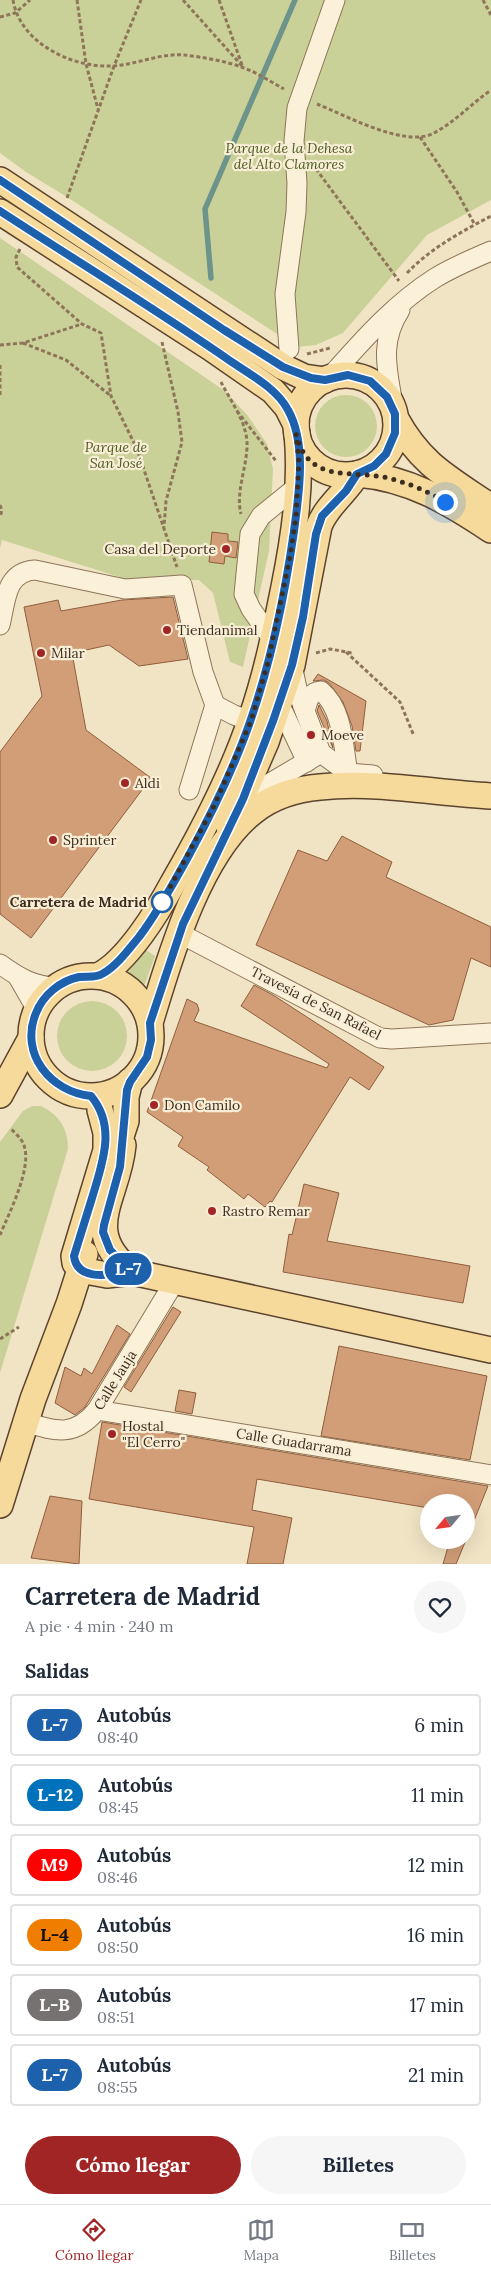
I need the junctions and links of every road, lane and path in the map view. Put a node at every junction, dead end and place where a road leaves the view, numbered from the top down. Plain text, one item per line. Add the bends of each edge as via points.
1 (13, 0) edge
2 (30, 0) edge
3 (77, 0) edge
4 (141, 0) edge
5 (183, 0) edge
6 (218, 0) edge
7 (336, 0) edge
8 (483, 0) edge
9 (15, 13) junction
10 (491, 15) edge
11 (0, 17) edge
12 (86, 64) junction
13 (114, 66) junction
14 (244, 68) junction
15 (491, 90) edge
16 (300, 97) junction
17 (98, 110) junction
18 (420, 137) junction
19 (294, 141) junction
20 (0, 180) edge
21 (65, 204) dead end
22 (0, 212) edge
23 (491, 216) edge
24 (474, 224) junction
25 (23, 242) dead end
26 (491, 251) edge
27 (399, 281) junction
28 (394, 286) dead end
29 (405, 303) junction
30 (82, 324) junction
31 (161, 336) dead end
32 (23, 343) junction
33 (335, 344) dead end
34 (0, 345) edge
35 (289, 350) joint
36 (0, 365) edge
37 (327, 379) junction
38 (220, 380) dead end
39 (0, 395) edge
40 (112, 396) junction
41 (232, 404) junction
42 (394, 414) junction
43 (296, 429) junction
44 (280, 465) dead end
45 (357, 474) junction
46 (298, 486) junction
47 (0, 505) edge
48 (491, 507) edge
49 (0, 517) edge
50 (164, 530) junction
51 (491, 530) edge
52 (249, 536) junction
53 (182, 584) junction
54 (0, 625) edge
55 (273, 640) junction
56 (346, 652) junction
57 (352, 653) dead end
58 (299, 664) junction
59 (288, 698) junction
60 (215, 705) junction
61 (305, 711) junction
62 (251, 721) junction
63 (414, 736) dead end
64 (314, 758) junction
65 (348, 773) junction
66 (491, 788) edge
67 (188, 790) dead end
68 (491, 796) edge
69 (243, 799) junction
70 (210, 865) junction
71 (179, 933) junction
72 (0, 964) edge
73 (98, 976) junction
74 (18, 978) junction
75 (57, 987) junction
76 (38, 1010) junction
77 (150, 1023) junction
78 (491, 1033) edge
79 (31, 1038) junction
80 (46, 1074) junction
81 (130, 1082) junction
82 (0, 1096) edge
83 (0, 1103) edge
84 (96, 1103) junction
85 (126, 1120) junction
86 (10, 1128) dead end
87 (0, 1235) edge
88 (80, 1270) junction
89 (132, 1272) junction
90 (106, 1275) junction
91 (175, 1281) junction
92 (69, 1304) junction
93 (19, 1326) dead end
94 (0, 1339) edge
95 (491, 1350) edge
96 (29, 1410) junction
97 (97, 1410) junction
98 (491, 1475) edge
99 (0, 1505) edge

1 - 9 path
2 - 9 path
3 - 12 path
4 - 13 path
5 - 14 path
6 - 14 path
7 - 16 street
8 - 10 path
9 - 11 path
9 - 12 path via 46,49
12 - 13 path
12 - 17 path
13 - 14 path via 183,55
13 - 17 path
14 - 16 path
15 - 18 path via 444,126
16 - 18 path via 381,130
16 - 19 street
17 - 21 path
18 - 24 path
19 - 27 path
19 - 35 street via 296,212 285,294
20 - 37 main road via 275,362 304,377
22 - 43 main road via 273,391 287,407
23 - 24 path
24 - 27 path via 443,242
25 - 30 path via 16,257 17,267
26 - 29 street via 435,278
27 - 28 path
29 - 37 street via 383,319
29 - 42 street via 390,327 386,345
30 - 32 path
30 - 40 path via 101,333
31 - 50 path via 182,442 166,502
32 - 34 path
32 - 40 path via 66,360
33 - 35 path via 315,354
36 - 39 path
37 - 42 main road via 352,375 370,381 384,393
37 - 43 main road via 313,387 304,398 298,411
38 - 41 path
40 - 50 path via 137,450
41 - 44 path
41 - 52 path via 243,424 247,441 240,510
42 - 45 main road via 394,438 386,454 374,466
42 - 48 main road via 423,459
43 - 45 main road via 303,450 318,467 335,474
43 - 46 main road
45 - 51 main road via 414,486
45 - 58 main road via 346,491 328,508 319,526
46 - 52 street via 261,516
46 - 55 main road via 290,557
47 - 49 path
50 - 53 path
52 - 55 street via 244,594
53 - 54 street via 125,589 27,570 20,572 10,584
53 - 60 street via 203,672
55 - 62 main road
56 - 57 path
56 - 58 path via 330,649 315,653
56 - 63 path via 400,702
58 - 59 main road
59 - 61 street
59 - 64 street
59 - 69 main road
60 - 62 street
60 - 67 street
61 - 64 street
61 - 65 street via 315,691 321,691 329,698 342,735
62 - 73 main road via 215,804 162,903 128,949
64 - 65 street
64 - 69 street
65 - 66 street
68 - 70 main road via 351,785 293,792 271,800 248,815
69 - 70 main road
70 - 71 main road
71 - 77 main road
71 - 78 street, Travesía de San Rafael via 380,1038
72 - 74 street
73 - 75 main road via 77,978
73 - 77 main road via 115,981 130,991 142,1004
74 - 75 street
74 - 76 street
75 - 76 main road
76 - 79 main road
77 - 81 main road via 147,1057
79 - 80 main road via 36,1057
79 - 82 main road
80 - 83 main road via 29,1080
80 - 84 main road via 68,1091
81 - 84 main road
81 - 85 main road
84 - 88 main road via 106,1133 106,1150 74,1256
84 - 96 main road via 99,1142 61,1274
85 - 88 main road
85 - 89 main road via 120,1167 103,1232 115,1257
86 - 87 path via 23,1143 26,1157 20,1186
88 - 90 main road
88 - 92 main road
89 - 90 main road
89 - 91 main road
90 - 92 main road via 86,1286
91 - 95 main road
91 - 97 street, Calle Jauja
92 - 96 main road
93 - 94 path
96 - 97 street, Calle Jauja via 42,1427 68,1431 87,1422
96 - 99 main road
97 - 98 street, Calle Guadarrama

